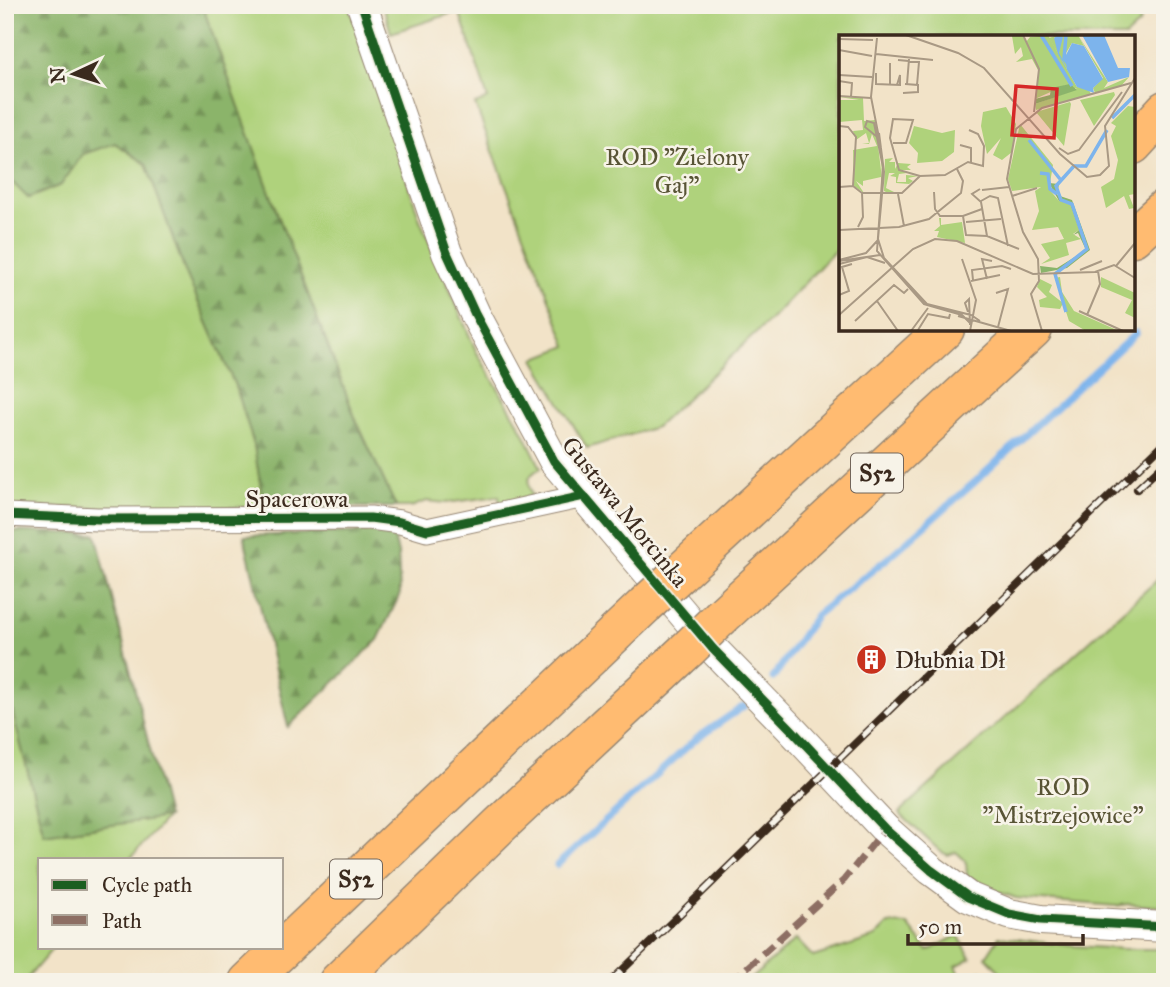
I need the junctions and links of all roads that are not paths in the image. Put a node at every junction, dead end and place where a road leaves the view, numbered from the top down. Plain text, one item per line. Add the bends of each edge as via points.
1 (362, 5) edge
2 (1165, 110) edge
3 (1135, 143) edge
4 (1165, 208) edge
5 (1135, 235) edge
6 (943, 331) edge
7 (1031, 331) edge
8 (584, 496) junction
9 (5, 515) edge
10 (1165, 928) edge
11 (284, 948) edge
12 (284, 948) edge
13 (248, 982) edge
14 (338, 982) edge

1 - 8 street, Gustawa Morcinka via 447,253 554,461
2 - 3 highway
4 - 5 highway
6 - 11 highway, S52, bridge via 645,605
7 - 14 highway, S52, bridge via 721,617
8 - 9 street, Spacerowa via 427,530 370,518
8 - 10 street, Gustawa Morcinka via 713,649 885,829 949,884 997,911 1022,917
12 - 13 highway, S52, bridge

